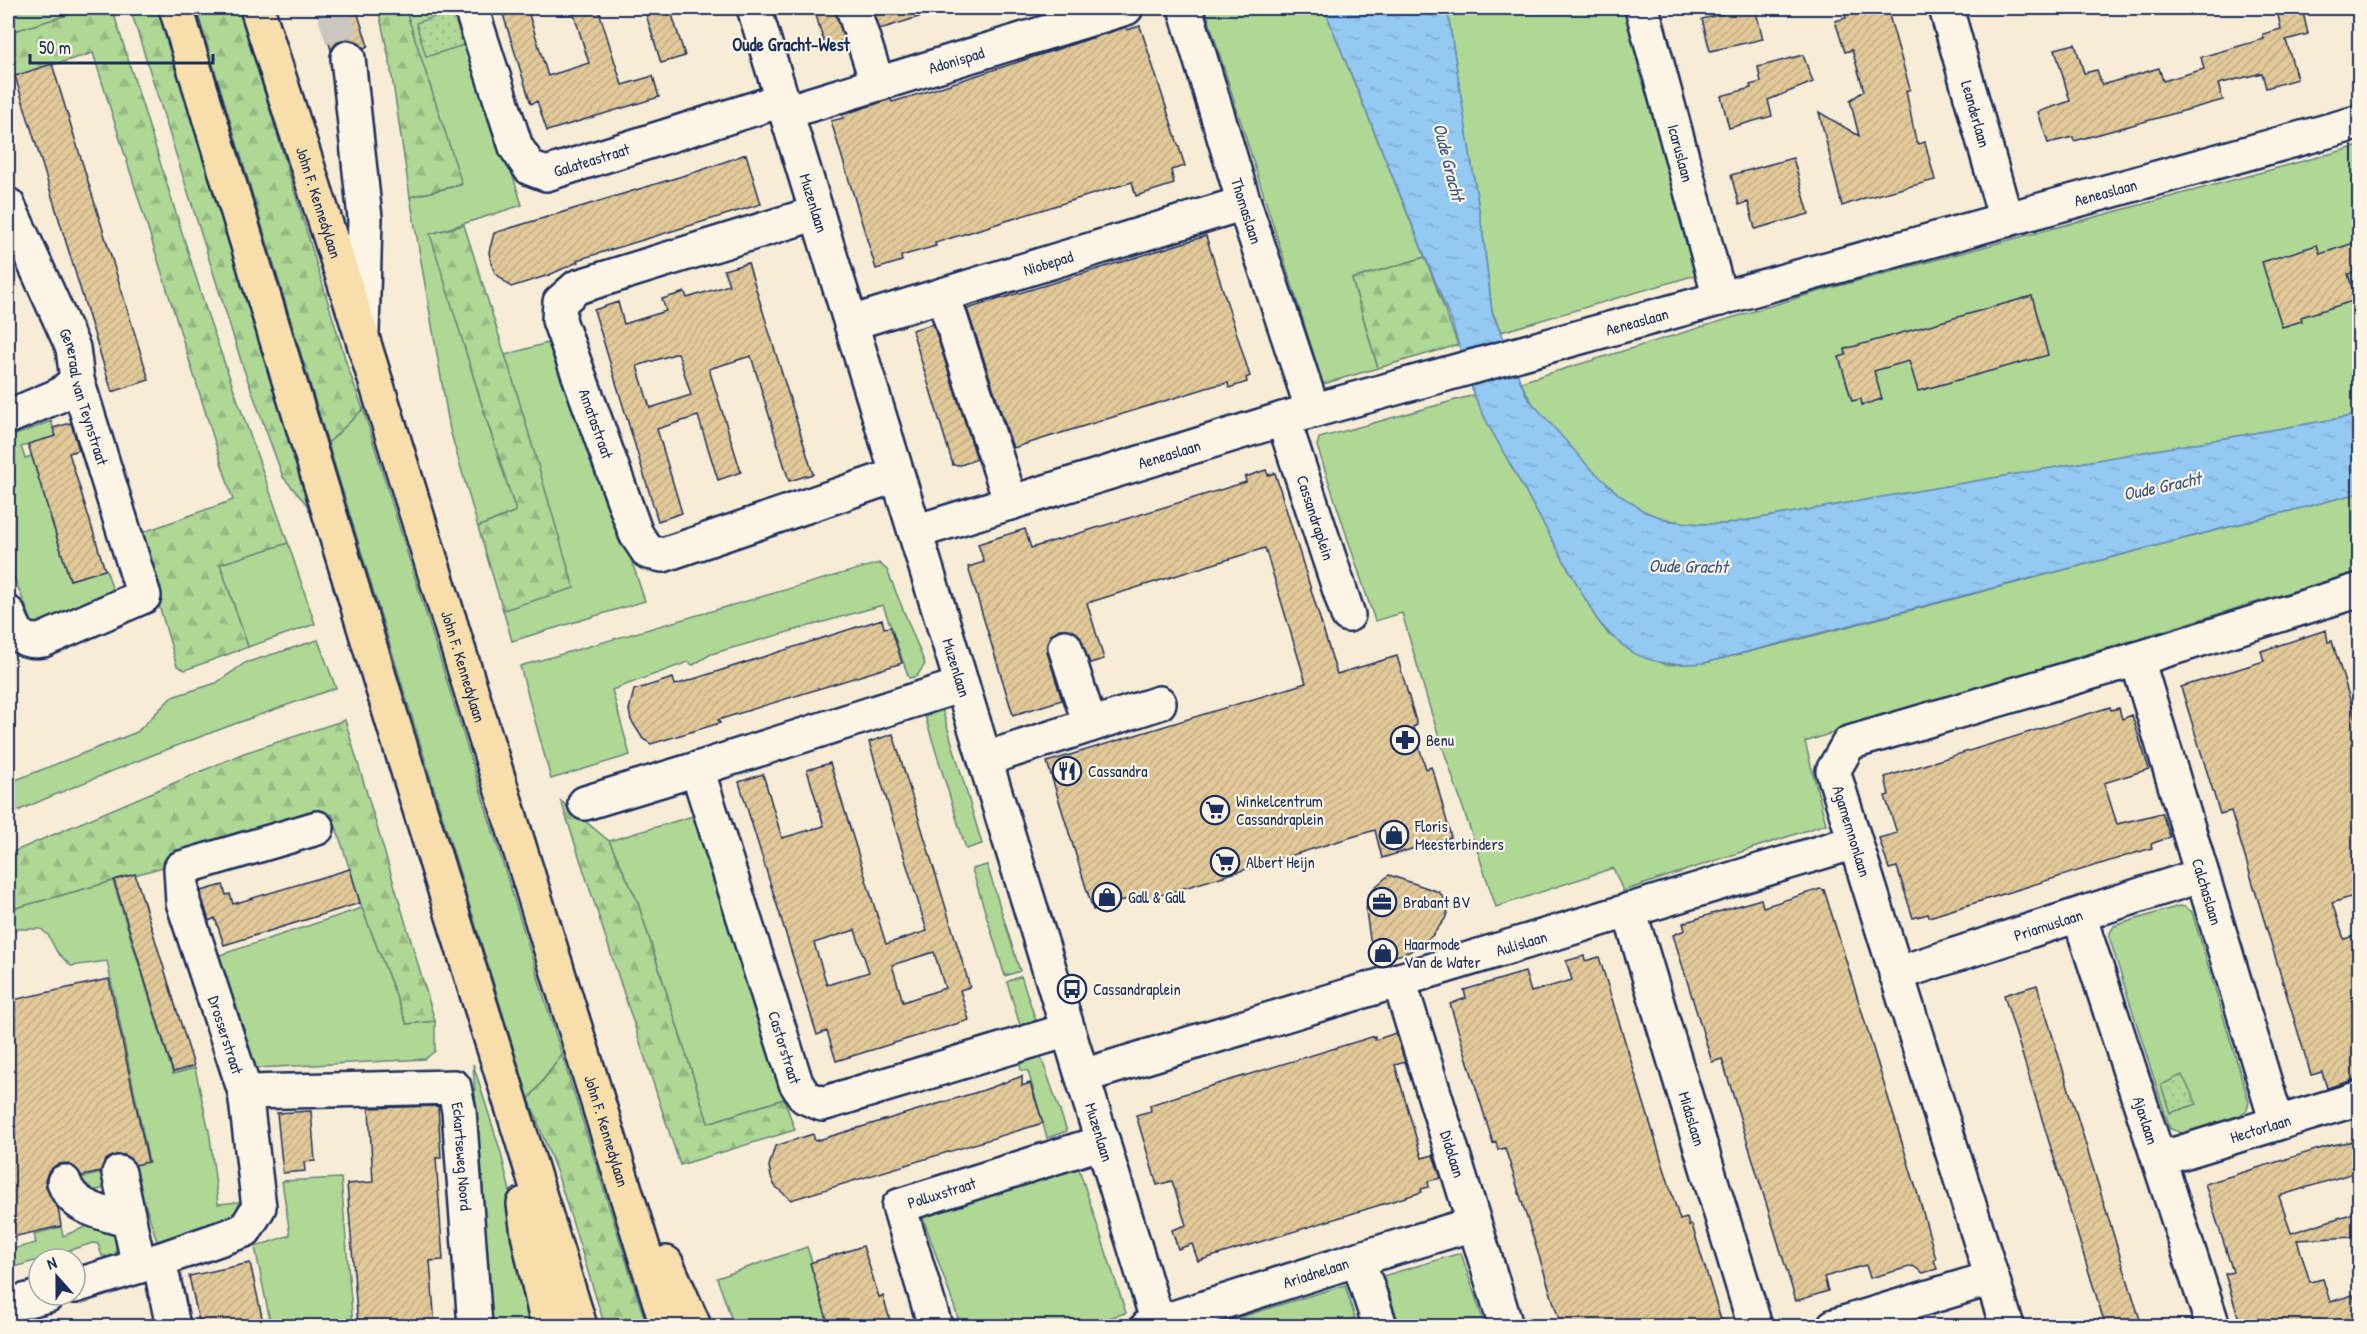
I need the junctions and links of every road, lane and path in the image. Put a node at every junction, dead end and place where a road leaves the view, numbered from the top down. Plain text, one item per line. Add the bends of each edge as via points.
1 (176, 8) edge
2 (257, 8) edge
3 (471, 8) edge
4 (754, 8) edge
5 (854, 8) edge
6 (1126, 8) edge
7 (1185, 8) edge
8 (1642, 8) edge
9 (1946, 8) edge
10 (348, 58) tunnel mouth
11 (877, 82) junction
12 (784, 106) junction
13 (2360, 122) edge
14 (1244, 203) junction
15 (8, 205) edge
16 (817, 213) junction
17 (2006, 220) junction
18 (943, 295) junction
19 (1720, 299) junction
20 (851, 323) junction
21 (362, 338) junction
22 (77, 380) junction
23 (1298, 415) junction
24 (8, 417) edge
25 (897, 475) junction
26 (1011, 502) junction
27 (915, 532) junction
28 (2360, 590) edge
29 (8, 613) edge
30 (1348, 615) dead end
31 (1065, 647) dead end
32 (2137, 659) junction
33 (962, 685) junction
34 (1158, 703) dead end
35 (1090, 725) junction
36 (985, 759) junction
37 (697, 769) junction
38 (585, 803) dead end
39 (317, 828) dead end
40 (1855, 842) junction
41 (2202, 875) junction
42 (1629, 909) junction
43 (2079, 915) junction
44 (1896, 974) junction
45 (1399, 980) junction
46 (1068, 1030) junction
47 (1083, 1076) junction
48 (245, 1092) junction
49 (2360, 1098) edge
50 (516, 1121) junction
51 (2277, 1123) junction
52 (609, 1139) junction
53 (1103, 1142) junction
54 (2160, 1159) junction
55 (118, 1173) dead end
56 (64, 1182) dead end
57 (129, 1221) junction
58 (1473, 1224) junction
59 (1358, 1258) junction
60 (149, 1263) junction
61 (1992, 1278) junction
62 (87, 1282) edge
63 (27, 1300) edge
64 (8, 1305) edge
65 (1155, 1325) edge
66 (173, 1326) edge
67 (475, 1326) edge
68 (548, 1326) edge
69 (579, 1326) edge
70 (667, 1326) edge
71 (694, 1326) edge
72 (935, 1326) edge
73 (1380, 1326) edge
74 (1506, 1326) edge
75 (1755, 1326) edge
76 (1834, 1326) edge
77 (2007, 1326) edge
78 (2213, 1326) edge

1 - 50 main road
2 - 21 main road, John F. Kennedylaan
3 - 12 street, Galateastraat via 516,147 530,168 546,174
4 - 12 street, Muzenlaan
5 - 11 street
6 - 11 street, Adonispad
7 - 14 street, Thomaslaan
8 - 19 street, Icaruslaan
9 - 17 street, Leanderlaan
10 - 21 street via 365,218
11 - 12 street, Adonispad
12 - 16 street, Muzenlaan
13 - 17 street, Aeneaslaan
14 - 18 street, Niobepad
14 - 23 street, Thomaslaan
15 - 22 street, Generaal van Teynstraat via 73,348
16 - 20 street, Muzenlaan
16 - 25 street, Amatastraat via 577,287 560,302 559,320 636,534 648,552 663,555
17 - 19 street, Aeneaslaan
18 - 20 street, Niobepad
18 - 26 street
19 - 23 street, Aeneaslaan
20 - 25 street, Muzenlaan
21 - 52 main road, John F. Kennedylaan
22 - 24 street via 60,395
22 - 29 street, Generaal van Teynstraat via 144,596 32,642 22,639
23 - 26 street, Aeneaslaan
23 - 30 street, Cassandraplein
25 - 27 street, Muzenlaan
26 - 27 street, Aeneaslaan
27 - 33 street, Muzenlaan
28 - 32 street, Agamemnonlaan
31 - 35 street
32 - 40 street, Agamemnonlaan via 1849,742 1833,771
32 - 41 street, Calchaslaan
33 - 36 street, Muzenlaan
33 - 37 street
34 - 35 street
35 - 36 street
36 - 46 street, Muzenlaan
37 - 38 street
37 - 46 street, Castorstraat via 796,1083 805,1097 822,1104
39 - 48 street, Drosserstraat via 182,868 183,902
40 - 42 street, Aulislaan
40 - 44 street, Agamemnonlaan
41 - 43 street, Priamuslaan
41 - 51 street, Calchaslaan
42 - 45 street, Aulislaan
42 - 75 street, Midaslaan
43 - 44 street, Priamuslaan
43 - 54 street, Ajaxlaan
44 - 61 street, Agamemnonlaan
45 - 47 street, Aulislaan
45 - 58 street, Didolaan
46 - 47 street, Muzenlaan
47 - 53 street, Muzenlaan
48 - 60 street, Drosserstraat via 259,1207 245,1230
48 - 67 street, Eckartseweg Noord via 454,1087
49 - 51 street, Hectorlaan
50 - 68 main road via 528,1234
50 - 69 main road
51 - 54 street, Hectorlaan
52 - 70 main road, John F. Kennedylaan
52 - 71 main road
53 - 65 street, Muzenlaan
53 - 72 street, Polluxstraat via 899,1206
54 - 78 street, Ajaxlaan
55 - 57 street
56 - 57 street via 71,1198 81,1205
57 - 60 street
58 - 59 street, Ariadnelaan
58 - 74 street, Didolaan
59 - 65 street, Ariadnelaan
59 - 73 street
60 - 62 street, Drosserstraat
60 - 66 street
61 - 76 street
61 - 77 street, Agamemnonlaan
63 - 64 street

